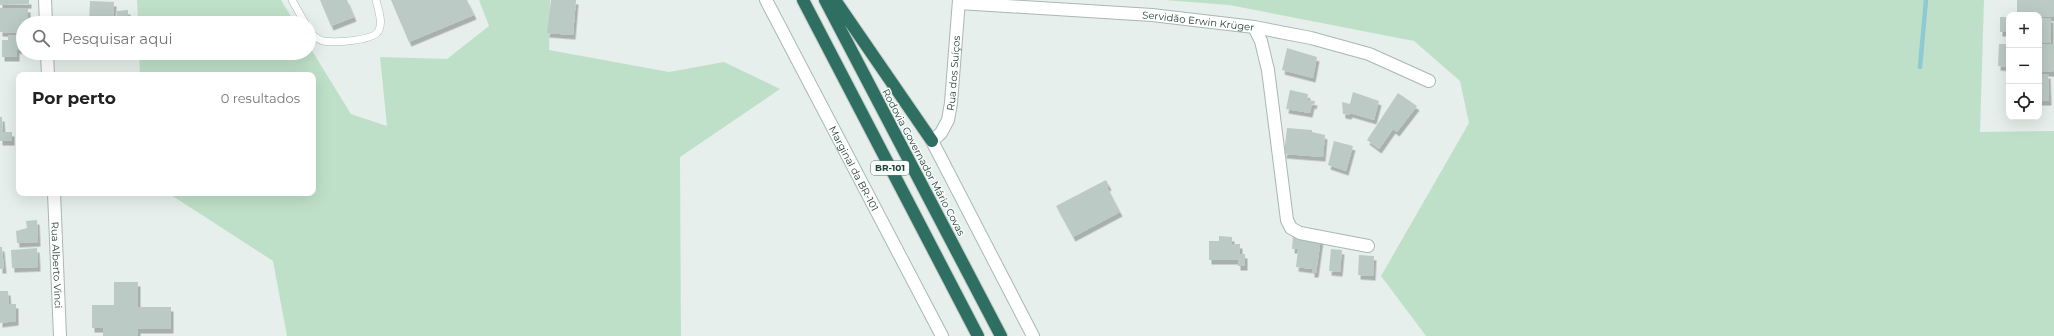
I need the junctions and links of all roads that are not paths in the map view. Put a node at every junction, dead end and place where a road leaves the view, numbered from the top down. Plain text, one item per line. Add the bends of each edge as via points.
1 (45, 0) edge
2 (292, 0) edge
3 (376, 0) edge
4 (766, 0) edge
5 (803, 0) edge
6 (825, 0) edge
7 (835, 0) edge
8 (959, 1) edge
9 (46, 16) edge
10 (301, 16) edge
11 (1254, 27) junction
12 (316, 36) edge
13 (48, 60) edge
14 (48, 72) edge
15 (1429, 81) dead end
16 (932, 141) junction
17 (54, 196) edge
18 (1368, 246) dead end
19 (60, 336) edge
20 (942, 336) edge
21 (978, 336) edge
22 (1001, 336) edge
23 (1033, 336) edge

1 - 9 street
2 - 10 lane
3 - 12 lane via 381,22 378,33 372,37 335,42
4 - 20 street, Marginal da BR-101
5 - 21 highway, BR-101
6 - 22 highway, Rodovia Governador Mário Covas / BR-101
7 - 16 highway
8 - 11 street, Servidão Erwin Krüger via 1213,20
8 - 16 street, Rua dos Suíços via 952,103 941,133
11 - 15 street, Servidão Erwin Krüger via 1369,54
11 - 18 street via 1261,41 1268,70 1287,220 1291,228 1300,233
13 - 14 street
16 - 23 street
17 - 19 street, Rua Alberto Vinci

